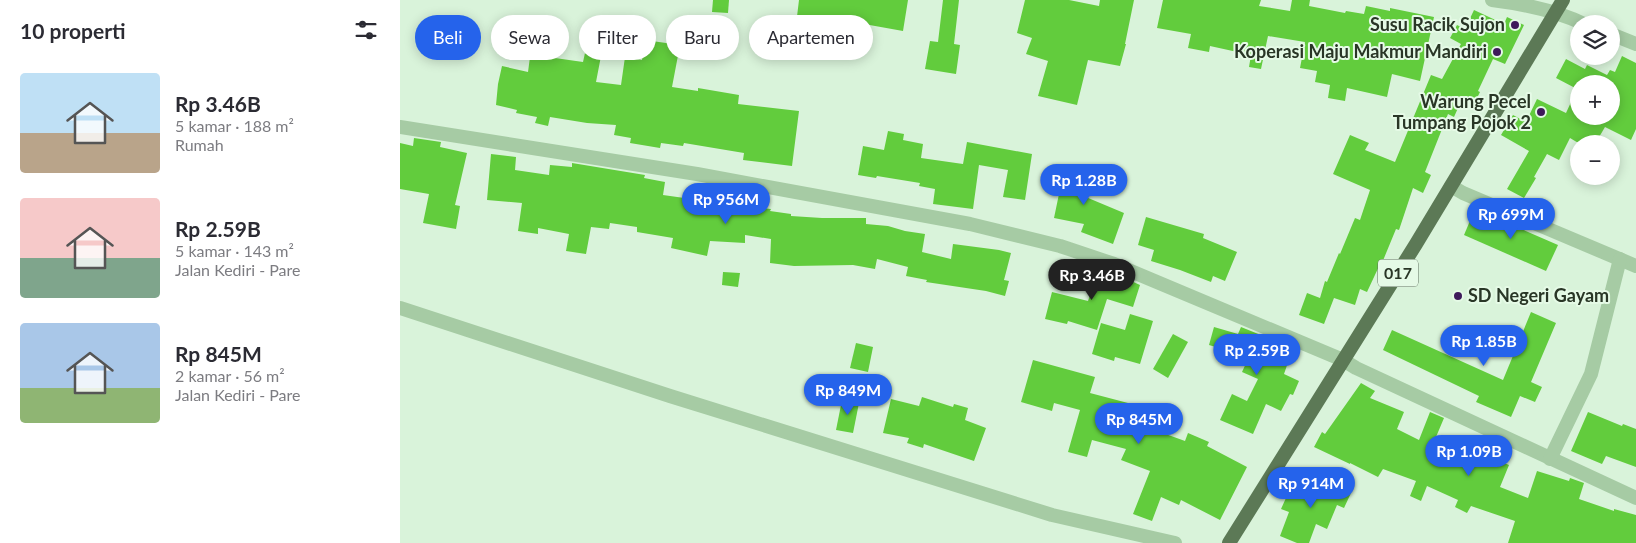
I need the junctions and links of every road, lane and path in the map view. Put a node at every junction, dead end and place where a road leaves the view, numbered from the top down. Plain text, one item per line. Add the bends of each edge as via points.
1 (1492, 0) edge
2 (1560, 6) edge
3 (1572, 15) edge
4 (1620, 38) edge
5 (1636, 44) edge
6 (400, 127) edge
7 (1451, 186) junction
8 (1620, 259) junction
9 (1636, 266) edge
10 (400, 308) edge
11 (1343, 360) junction
12 (1550, 459) junction
13 (1636, 498) edge
14 (1175, 543) edge
15 (1229, 543) edge

1 - 2 street
2 - 3 street
2 - 7 main road, 017
4 - 5 street
6 - 11 street via 716,178 970,224 1060,246 1114,264
7 - 8 street
7 - 11 main road, 017
8 - 9 street
8 - 12 street via 1591,374
10 - 14 street via 1043,512
11 - 12 street
11 - 15 main road, 017
12 - 13 street

